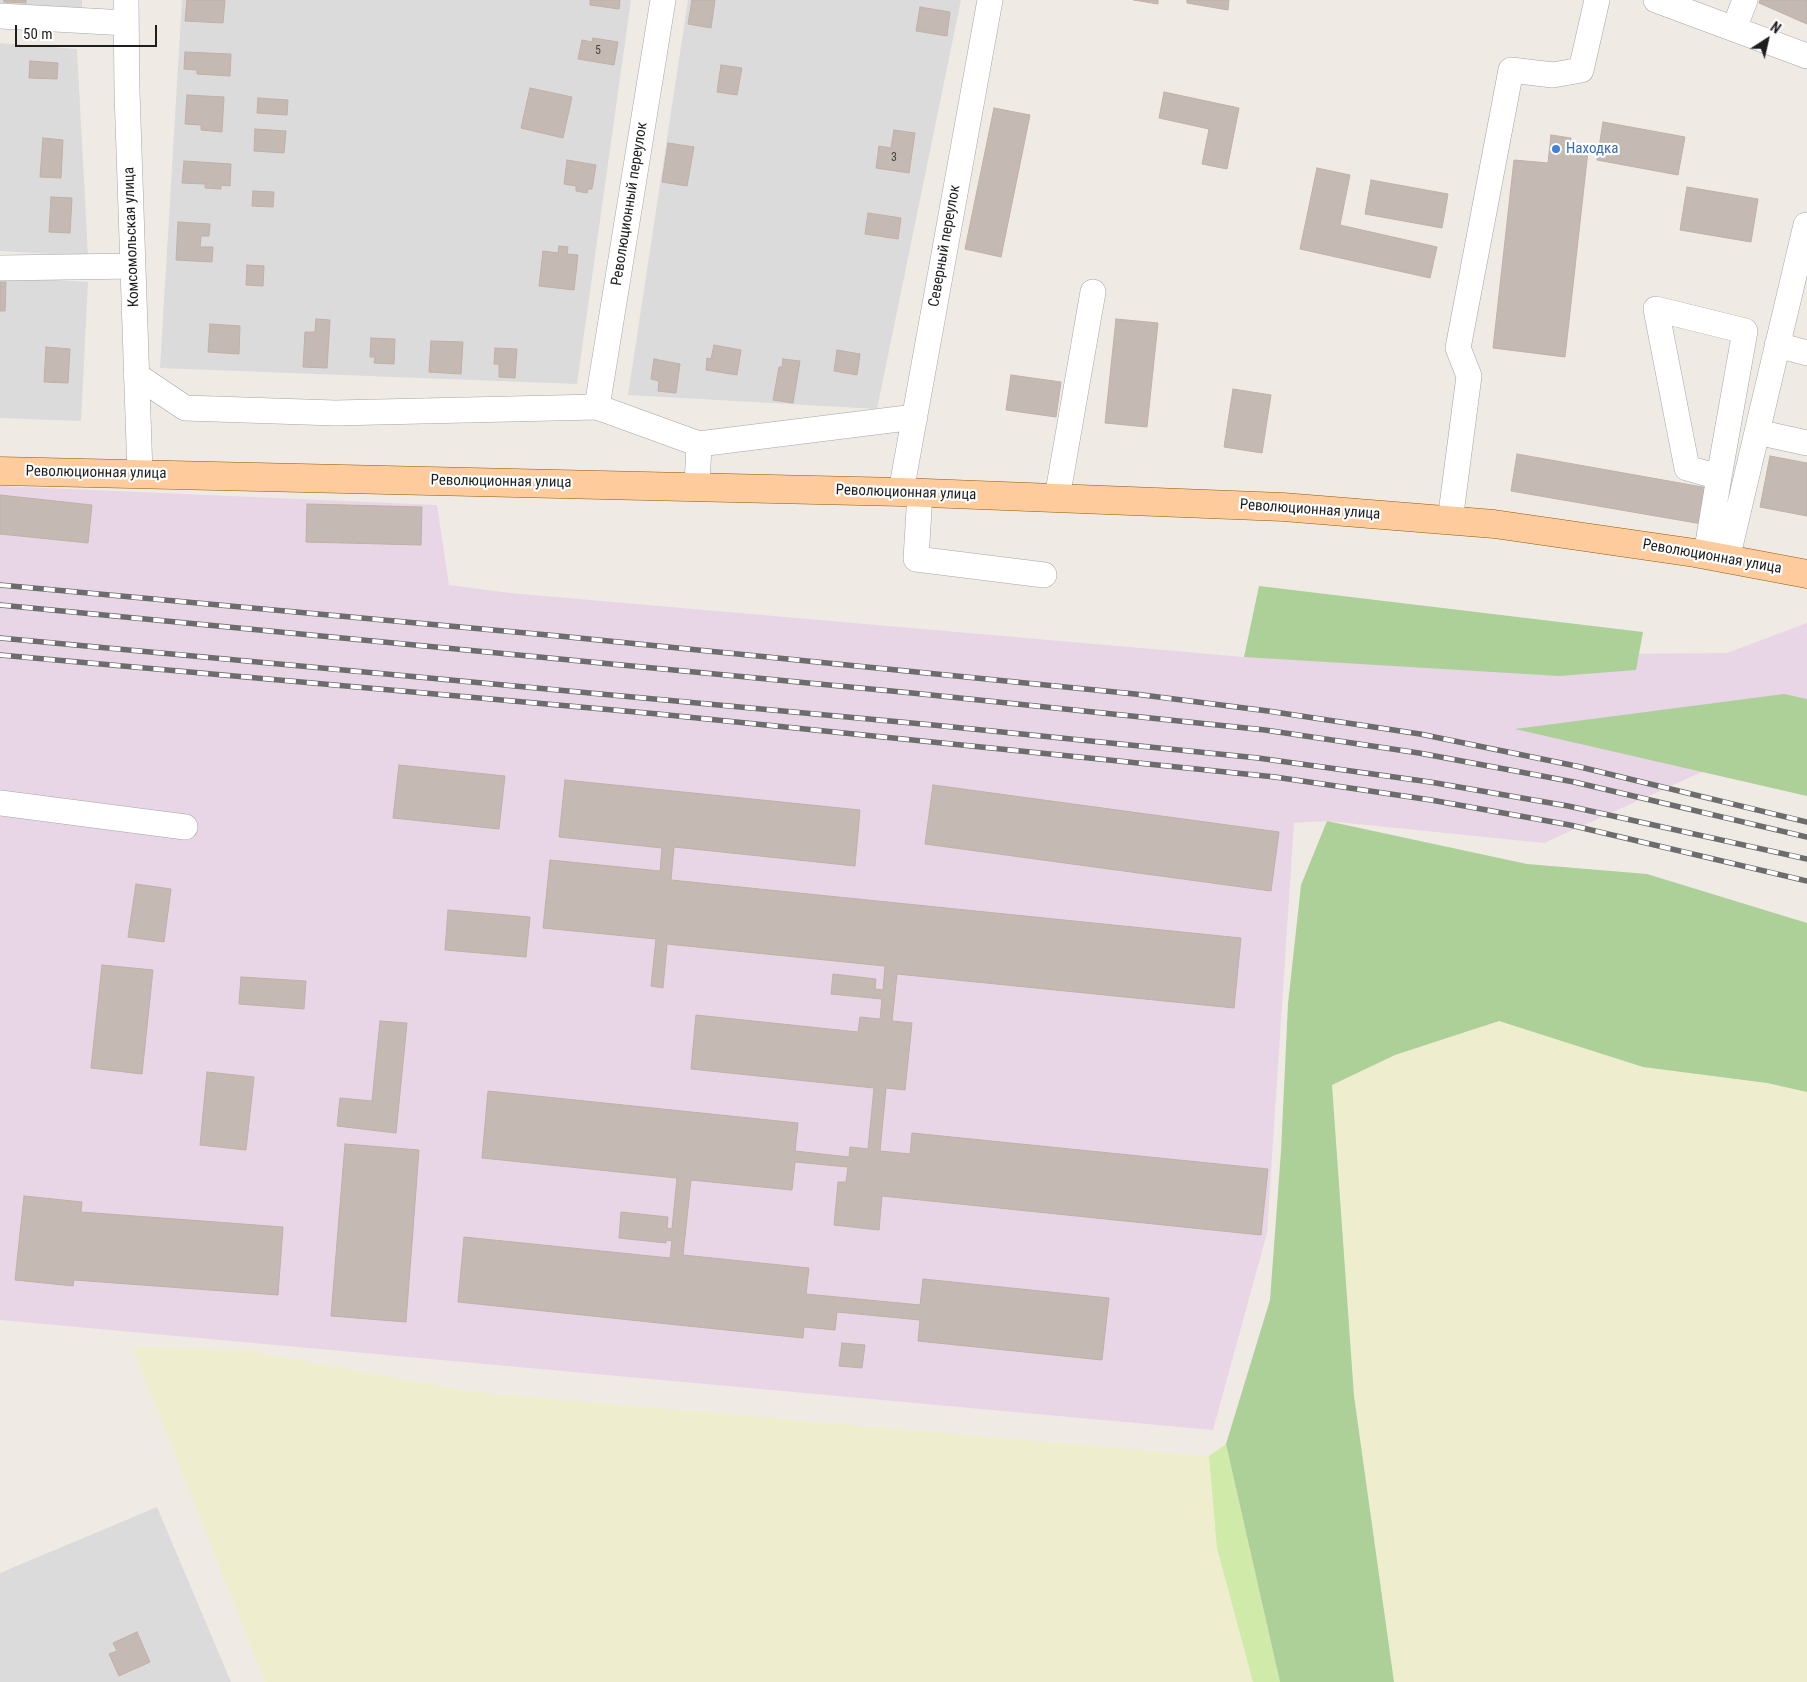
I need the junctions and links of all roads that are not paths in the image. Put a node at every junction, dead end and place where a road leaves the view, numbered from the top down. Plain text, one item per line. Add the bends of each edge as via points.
1 (664, 0) edge
2 (990, 0) edge
3 (1597, 0) edge
4 (1745, 0) edge
5 (1661, 1) edge
6 (126, 12) edge
7 (0, 16) edge
8 (1734, 29) junction
9 (1807, 56) edge
10 (1806, 225) edge
11 (132, 266) junction
12 (0, 268) edge
13 (1093, 292) dead end
14 (1778, 346) junction
15 (1807, 353) edge
16 (136, 375) junction
17 (597, 407) junction
18 (915, 417) junction
19 (1757, 432) junction
20 (1807, 443) edge
21 (699, 444) junction
22 (0, 471) edge
23 (140, 474) junction
24 (1719, 477) junction
25 (697, 487) junction
26 (910, 492) junction
27 (1057, 498) junction
28 (1450, 521) junction
29 (1716, 557) junction
30 (1807, 574) edge
31 (1044, 575) dead end
32 (0, 804) edge
33 (185, 827) dead end

1 - 17 street, Революционный переулок
2 - 18 street, Северный переулок
3 - 28 street via 1581,70 1553,75 1510,70 1458,348 1469,376
4 - 8 street
5 - 8 street
6 - 7 street
6 - 11 street, Комсомольская улица
8 - 9 street
10 - 14 street
11 - 12 street
11 - 16 street, Комсомольская улица
13 - 27 street
14 - 15 street
14 - 19 street
16 - 17 street via 185,408 335,413
16 - 23 street, Комсомольская улица
17 - 21 street
18 - 21 street
18 - 26 street, Северный переулок
19 - 20 street
19 - 29 street
21 - 25 street
22 - 23 main road, Революционная улица
23 - 25 main road, Революционная улица
24 - 24 street via 1745,332 1656,309 1687,468
24 - 29 street
25 - 26 main road, Революционная улица
26 - 27 main road, Революционная улица
26 - 31 street, Северный переулок via 916,559
27 - 28 main road, Революционная улица via 1283,507
28 - 29 main road, Революционная улица via 1494,524
29 - 30 main road, Революционная улица
32 - 33 street

